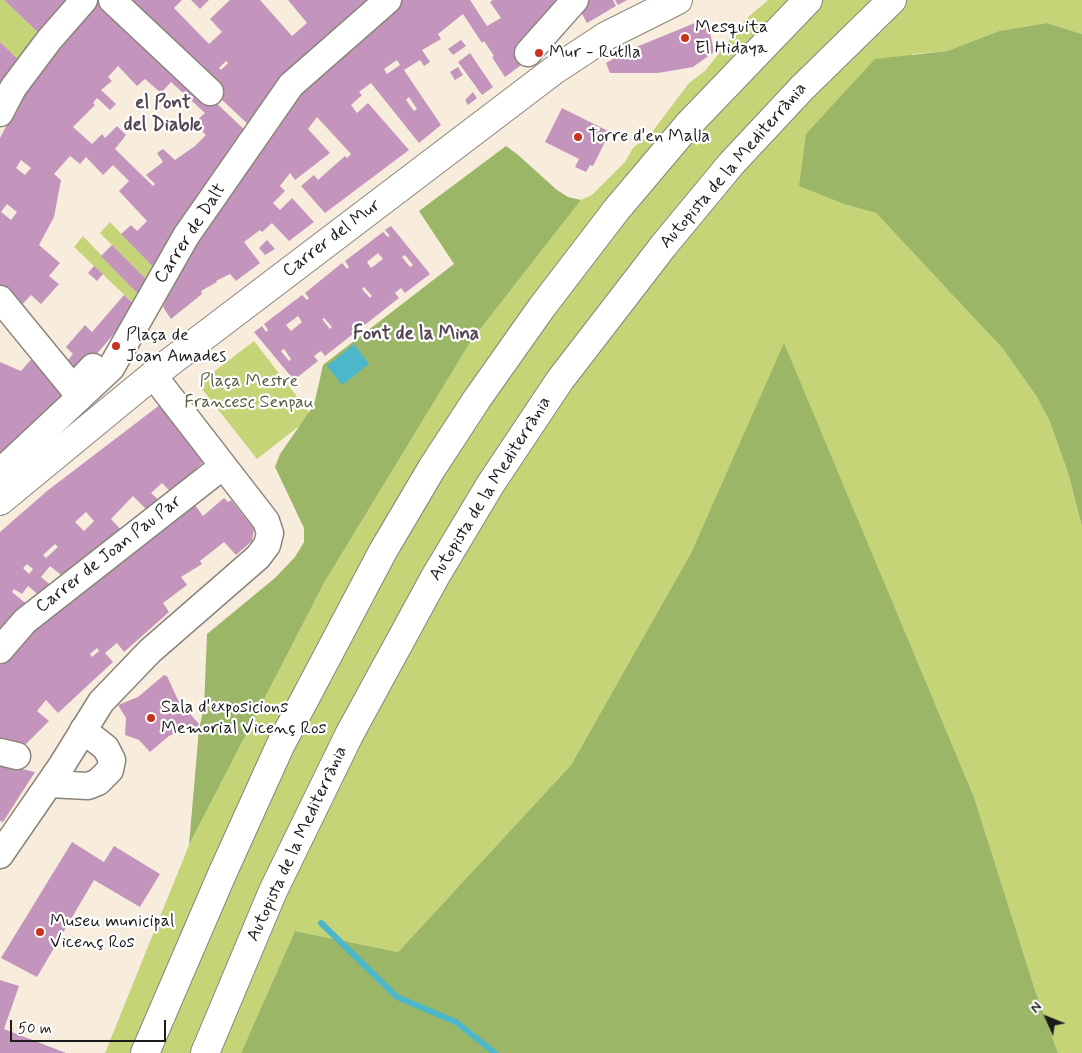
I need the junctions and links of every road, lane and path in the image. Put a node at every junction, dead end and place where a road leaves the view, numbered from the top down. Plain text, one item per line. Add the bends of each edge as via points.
1 (84, 0) edge
2 (112, 0) edge
3 (388, 0) edge
4 (576, 0) edge
5 (678, 0) edge
6 (808, 0) edge
7 (892, 0) edge
8 (528, 53) dead end
9 (210, 92) dead end
10 (0, 113) edge
11 (0, 299) edge
12 (143, 310) junction
13 (153, 375) junction
14 (223, 466) junction
15 (0, 472) edge
16 (0, 501) edge
17 (0, 650) edge
18 (84, 730) junction
19 (49, 784) junction
20 (0, 855) edge
21 (145, 1053) edge
22 (205, 1053) edge

1 - 10 street via 19,82
2 - 9 street
3 - 12 street, Carrer de Dalt via 291,85 186,236
4 - 8 street
5 - 13 main road, Carrer del Mur via 613,32 553,71
6 - 21 main road via 688,124 617,209 477,399 383,551 280,746
7 - 22 main road, Autopista de la Mediterrània via 795,95 731,164 560,380 490,485 435,577 350,735 273,891
11 - 12 street via 73,388
12 - 15 street, Carrer de Dalt via 111,368
13 - 14 street
13 - 16 main road, Carrer del Mur
14 - 17 street, Carrer de Joan Pau Par via 25,621
14 - 18 street via 266,521 270,533 267,545 258,557 150,651 101,702
18 - 19 street
18 - 19 street via 106,748 112,760 110,770 98,782 88,786
19 - 20 street

